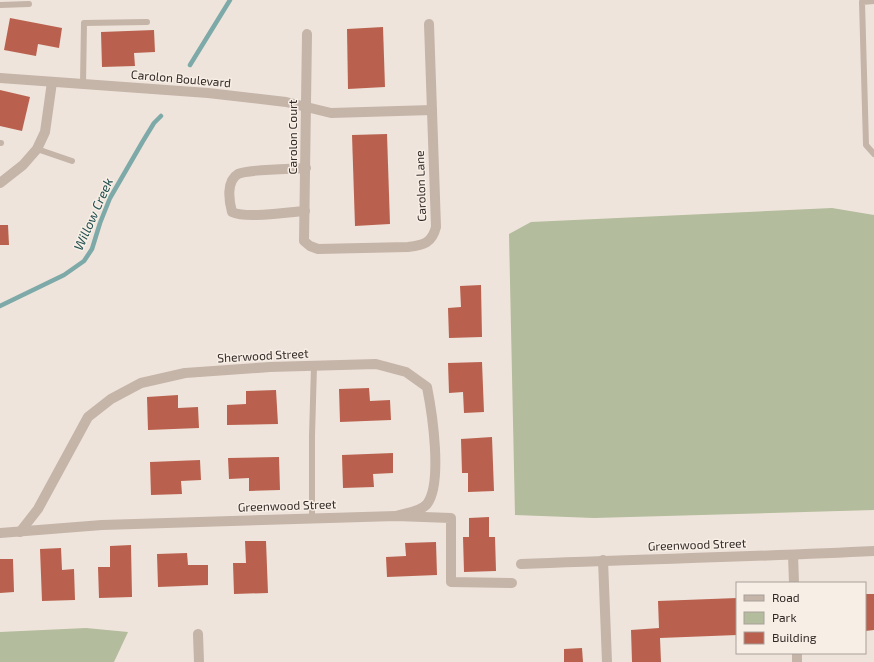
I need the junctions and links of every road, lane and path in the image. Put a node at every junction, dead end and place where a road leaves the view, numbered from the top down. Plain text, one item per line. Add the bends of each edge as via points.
1 (862, 1) edge
2 (874, 1) edge
3 (29, 4) dead end
4 (0, 5) edge
5 (147, 22) dead end
6 (429, 24) dead end
7 (307, 34) dead end
8 (0, 78) edge
9 (52, 82) junction
10 (83, 84) junction
11 (306, 106) junction
12 (432, 110) junction
13 (37, 149) junction
14 (874, 154) edge
15 (72, 161) dead end
16 (306, 168) junction
17 (0, 183) edge
18 (305, 211) junction
19 (304, 241) joint
20 (314, 366) junction
21 (396, 516) junction
22 (312, 518) junction
23 (20, 532) junction
24 (0, 534) edge
25 (874, 551) edge
26 (792, 555) junction
27 (603, 560) junction
28 (521, 564) dead end
29 (794, 582) edge
30 (512, 583) dead end
31 (198, 634) dead end
32 (199, 662) edge
33 (607, 662) edge

1 - 2 lane
1 - 14 lane via 866,145
3 - 4 lane
5 - 10 lane via 84,23
6 - 12 street, Carolon Lane
7 - 11 street, Carolon Court
8 - 9 street, Carolon Boulevard
9 - 10 street, Carolon Boulevard
9 - 13 street via 45,132
10 - 11 street, Carolon Boulevard via 193,92
11 - 12 street, Carolon Boulevard via 331,113
11 - 16 street, Carolon Court
12 - 19 street, Carolon Lane via 436,227 430,240 420,246 408,247 318,249
13 - 15 lane
13 - 17 street via 23,165
16 - 18 street, Carolon Court
16 - 18 street via 247,172 237,175 230,183 230,204 232,212 236,214
18 - 19 street, Carolon Court
20 - 21 street, Sherwood Street via 376,364 406,372 427,387 436,460 433,492 427,504 417,511
20 - 22 lane
20 - 23 street, Sherwood Street via 185,373 142,383 111,399 88,417 38,510
21 - 22 street, Greenwood Street
21 - 30 street, Greenwood Street via 451,518 451,582
22 - 23 street, Greenwood Street via 102,525
23 - 24 street, Greenwood Street
25 - 26 street, Greenwood Street
26 - 27 street, Greenwood Street
26 - 29 street
27 - 28 street, Greenwood Street
27 - 33 street
31 - 32 street

